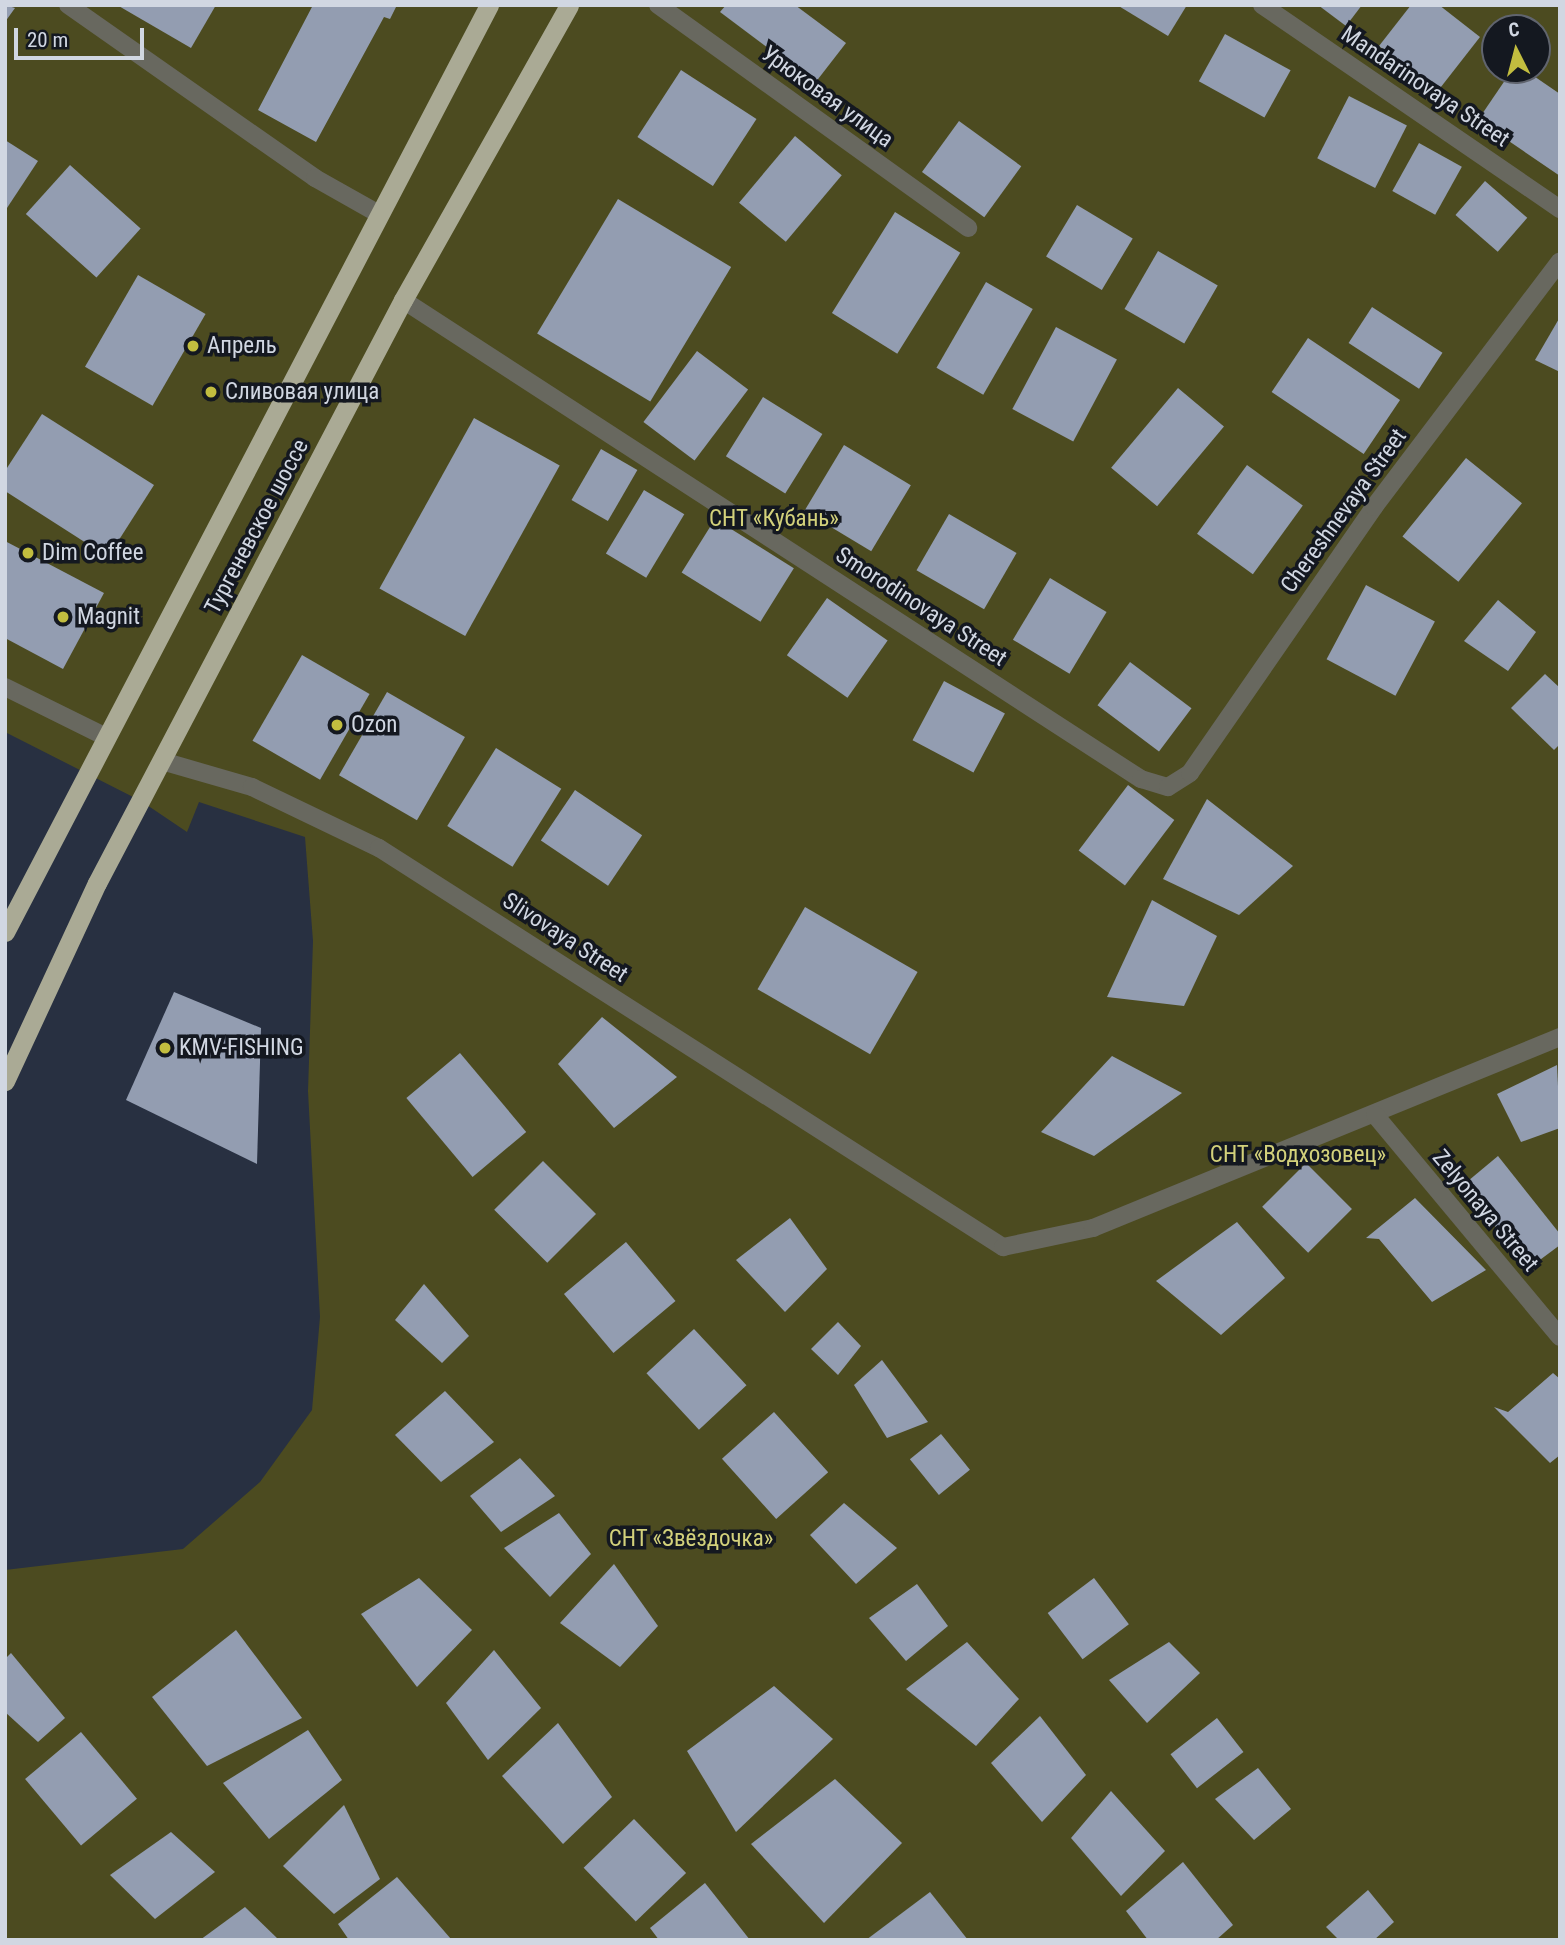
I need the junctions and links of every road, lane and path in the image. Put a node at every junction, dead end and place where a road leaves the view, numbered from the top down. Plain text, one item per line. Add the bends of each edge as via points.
1 (68, 5) edge
2 (489, 5) edge
3 (569, 5) edge
4 (658, 5) edge
5 (1262, 5) edge
6 (1560, 209) edge
7 (379, 214) junction
8 (968, 228) dead end
9 (1560, 261) edge
10 (403, 300) junction
11 (5, 687) edge
12 (106, 737) junction
13 (162, 761) junction
14 (1168, 788) joint
15 (5, 932) edge
16 (1560, 1037) edge
17 (5, 1081) edge
18 (1374, 1115) junction
19 (1560, 1337) edge

1 - 7 street via 315,178
2 - 7 highway, Тургеневское шоссе
3 - 10 highway, Тургеневское шоссе
4 - 8 street, Урюковая улица
5 - 6 street, Mandarinovaya Street
7 - 12 highway, Тургеневское шоссе
9 - 14 street, Chereshnevaya Street via 1374,507 1190,773
10 - 13 highway, Тургеневское шоссе
10 - 14 street, Smorodinovaya Street via 1141,779
11 - 12 street
12 - 15 highway, Тургеневское шоссе
13 - 17 highway, Тургеневское шоссе via 97,883
13 - 18 street, Slivovaya Street via 252,787 379,848 1003,1247 1093,1228
16 - 18 street
18 - 19 street, Zelyonaya Street

